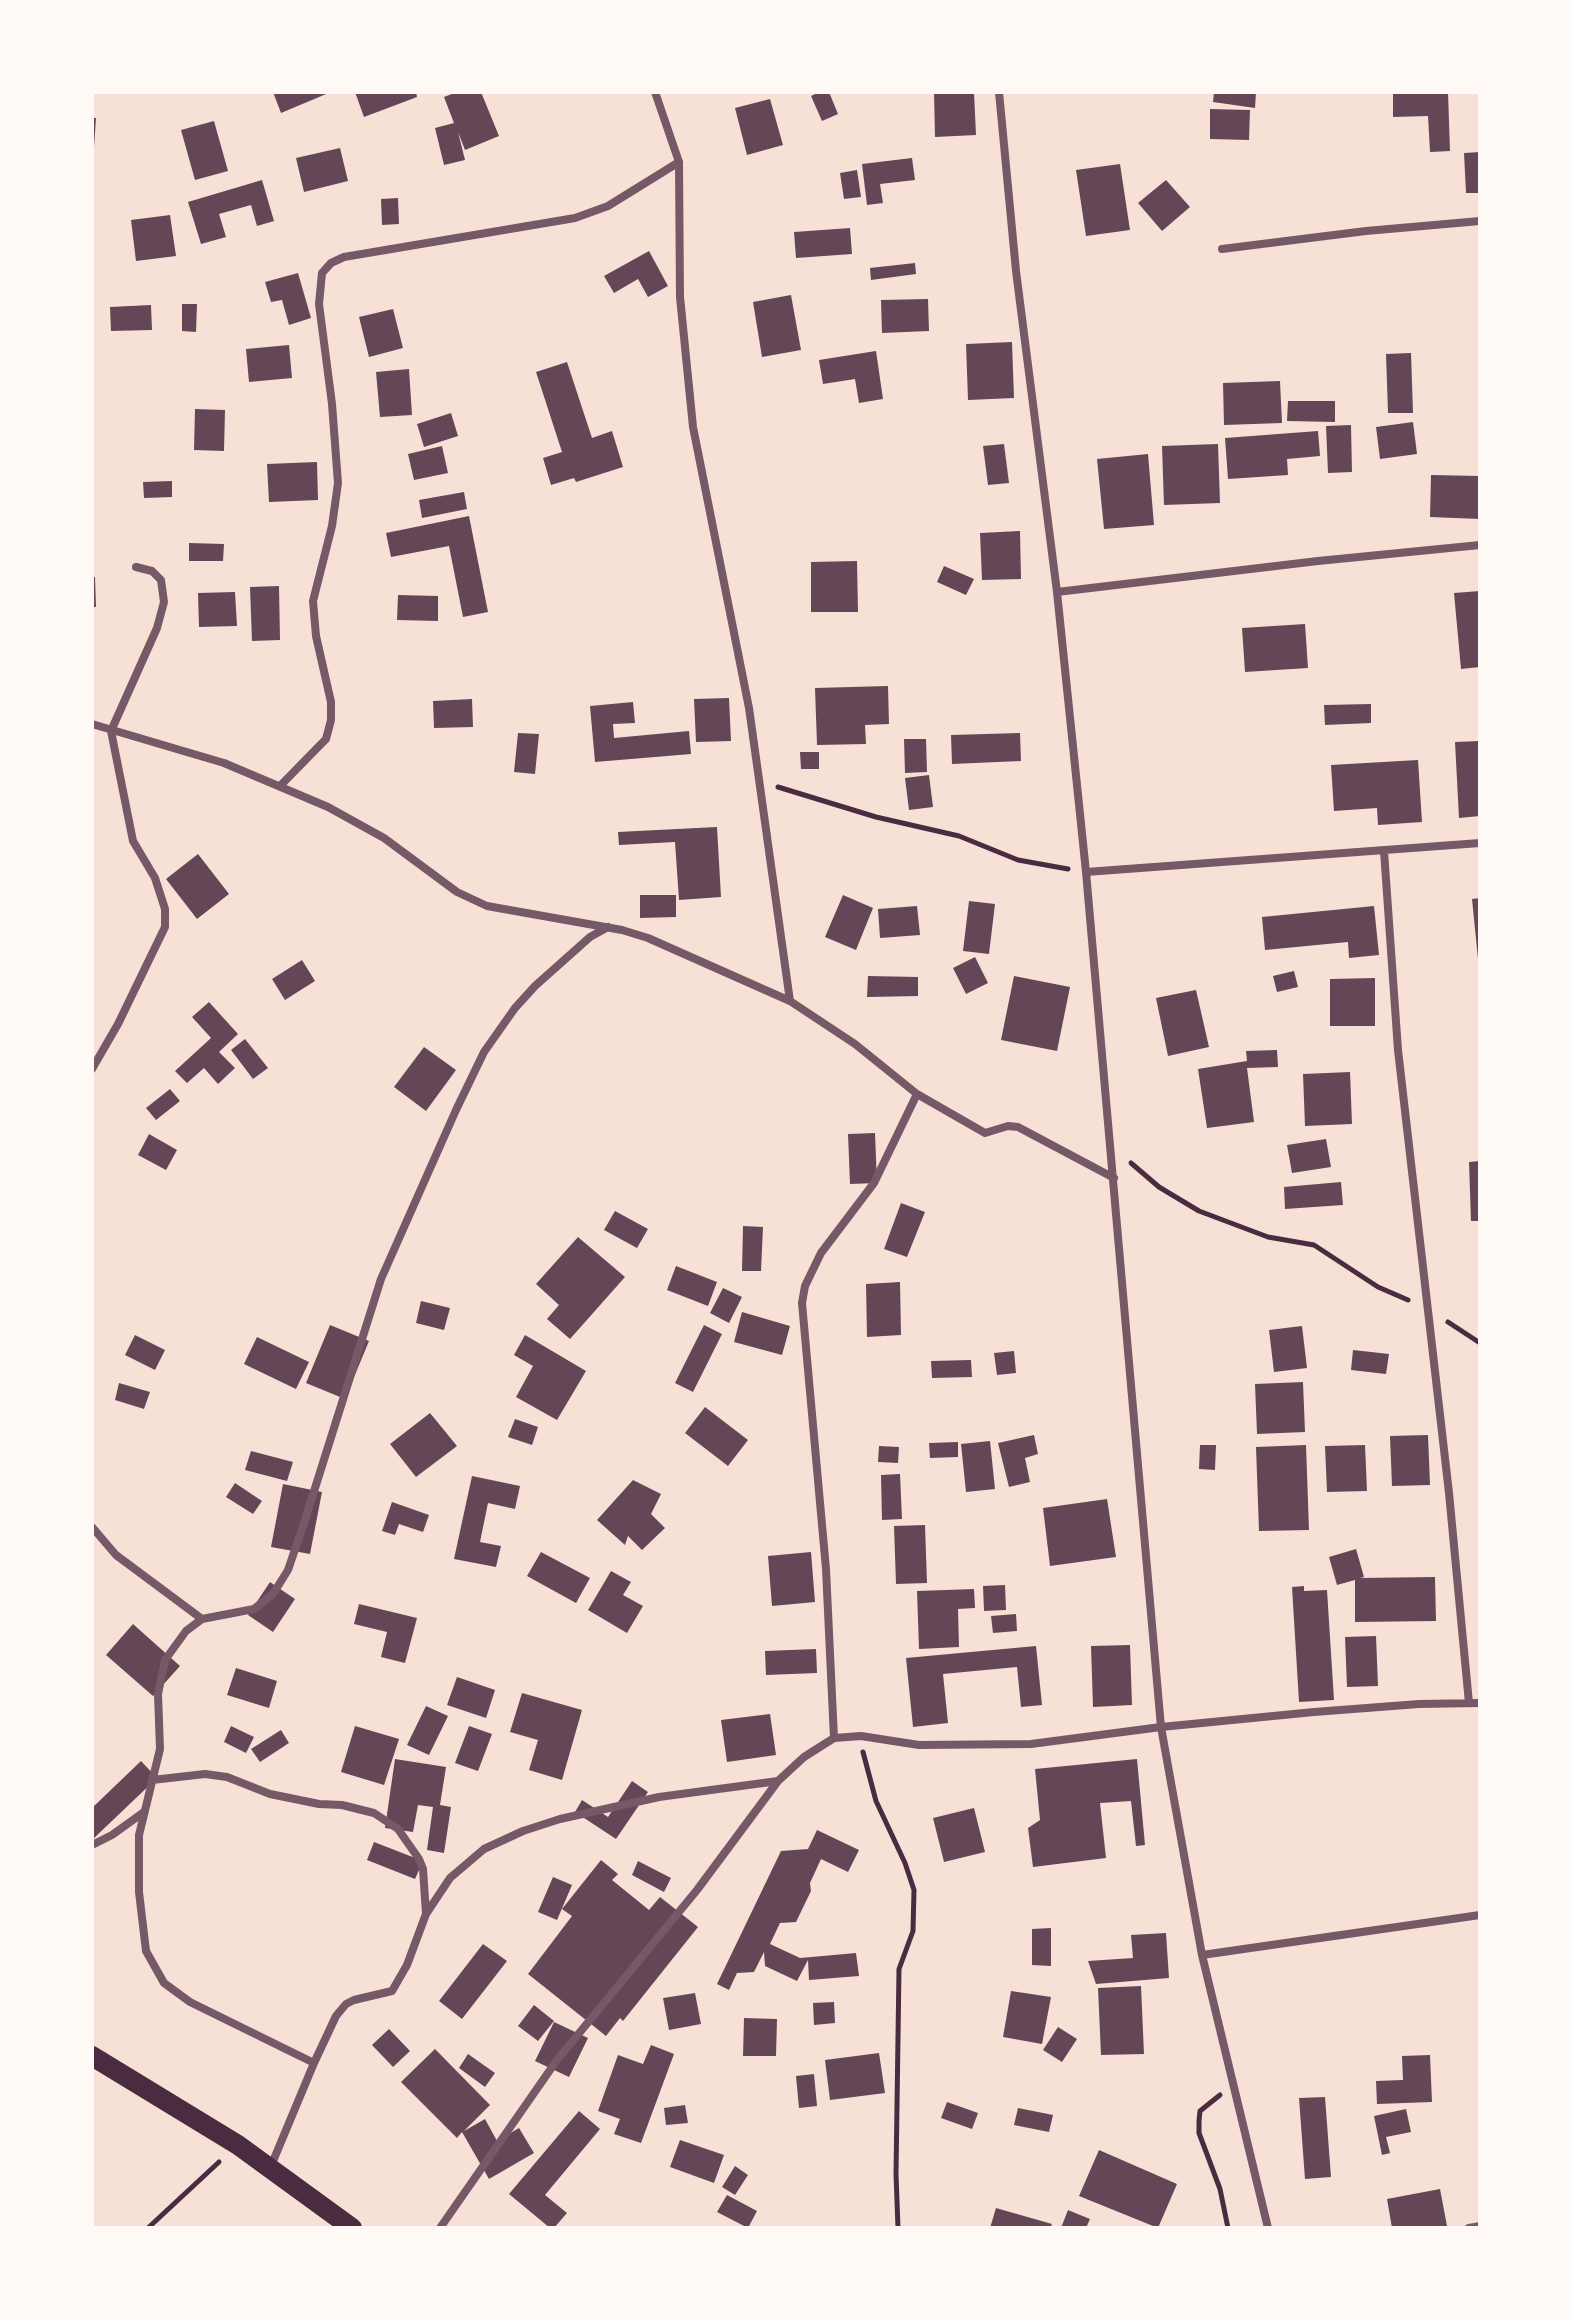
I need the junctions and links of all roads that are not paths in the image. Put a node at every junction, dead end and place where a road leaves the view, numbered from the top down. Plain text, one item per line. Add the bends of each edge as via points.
1 (655, 92) edge
2 (999, 92) edge
3 (679, 162) junction
4 (1480, 221) edge
5 (1222, 249) dead end
6 (1480, 545) edge
7 (136, 567) dead end
8 (1057, 592) junction
9 (92, 724) edge
10 (111, 731) junction
11 (280, 786) junction
12 (1480, 843) edge
13 (1384, 851) junction
14 (1086, 872) junction
15 (608, 927) junction
16 (790, 1001) junction
17 (92, 1069) edge
18 (917, 1094) junction
19 (1114, 1178) junction
20 (92, 1527) edge
21 (202, 1619) junction
22 (1469, 1703) junction
23 (1480, 1703) edge
24 (1161, 1727) junction
25 (834, 1738) junction
26 (152, 1780) junction
27 (778, 1781) junction
28 (144, 1812) junction
29 (92, 1845) edge
30 (426, 1914) junction
31 (1480, 1915) edge
32 (1202, 1955) junction
33 (92, 2056) edge
34 (314, 2063) junction
35 (270, 2170) junction
36 (1480, 2226) edge
37 (352, 2228) edge
38 (440, 2228) edge
39 (1268, 2228) edge
40 (1469, 2228) edge

1 - 3 street
2 - 8 street
3 - 11 street via 608,206 575,218 344,257 322,273 319,304 338,483 313,601 331,720 326,739
3 - 16 street via 680,297 693,427 741,659
4 - 5 street
6 - 8 street
7 - 10 street via 161,580 164,602
8 - 14 street
9 - 10 street
10 - 11 street via 224,763
10 - 17 street via 133,841 155,878 165,927
11 - 15 street via 384,838 457,892 487,906
12 - 13 street
13 - 14 street
13 - 22 street via 1398,1050
14 - 19 street
15 - 16 street via 648,938
15 - 21 street via 535,986 484,1052 381,1279 288,1570 273,1594 254,1609
16 - 18 street
18 - 19 street via 985,1133 1018,1127
18 - 25 street via 874,1183 821,1253 802,1303 826,1569
19 - 24 street
20 - 21 street via 116,1555
21 - 26 street via 165,1660 158,1694 160,1749
22 - 23 street
22 - 24 street
24 - 25 street via 1031,1744 919,1745 861,1736
24 - 32 street
25 - 27 street
26 - 28 street
26 - 30 street via 227,1777 270,1794 374,1813 398,1829 419,1859
27 - 30 street via 659,1797 523,1831 484,1849 450,1878
27 - 38 street via 697,1890 557,2060
28 - 29 street
28 - 34 street via 139,1892 146,1951 164,1983 190,2002
30 - 34 street via 392,1991 346,2004
31 - 32 street
32 - 39 street
33 - 35 main road
34 - 35 street
35 - 37 main road
36 - 40 street

